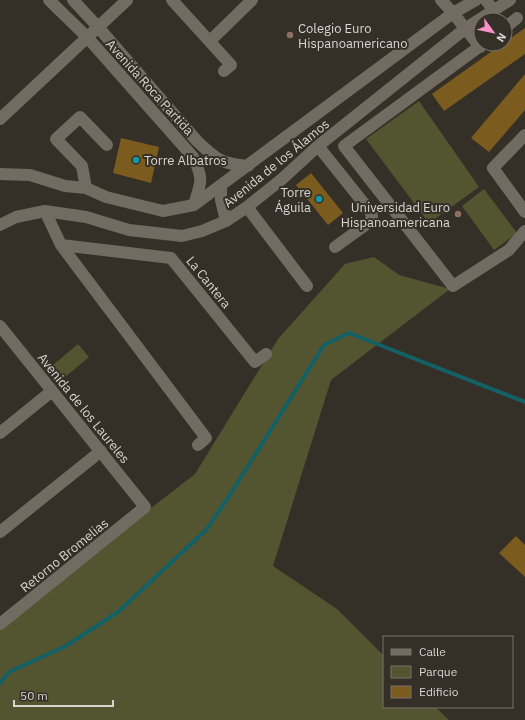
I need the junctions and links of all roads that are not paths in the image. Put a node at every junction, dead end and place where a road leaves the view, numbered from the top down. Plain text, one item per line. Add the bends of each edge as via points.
1 (49, 0) edge
2 (73, 0) edge
3 (127, 0) edge
4 (172, 0) edge
5 (252, 0) edge
6 (441, 0) edge
7 (476, 0) edge
8 (486, 0) edge
9 (510, 0) edge
10 (493, 10) junction
11 (454, 13) junction
12 (518, 18) dead end
13 (513, 22) edge
14 (98, 27) junction
15 (466, 28) junction
16 (473, 36) edge
17 (86, 37) junction
18 (210, 41) junction
19 (473, 51) edge
20 (224, 71) dead end
21 (0, 119) edge
22 (525, 134) edge
23 (107, 145) dead end
24 (318, 146) junction
25 (248, 166) junction
26 (0, 174) edge
27 (221, 186) junction
28 (86, 188) junction
29 (194, 205) junction
30 (247, 207) junction
31 (44, 211) junction
32 (525, 212) edge
33 (226, 221) junction
34 (0, 225) edge
35 (525, 231) edge
36 (61, 245) junction
37 (335, 247) dead end
38 (307, 286) dead end
39 (1, 329) edge
40 (266, 354) dead end
41 (52, 391) junction
42 (0, 433) edge
43 (198, 445) dead end
44 (100, 451) junction
45 (145, 507) joint
46 (0, 532) edge
47 (0, 624) edge

1 - 17 street, Avenida Roca Partida
2 - 14 street, Avenida Roca Partida
3 - 14 street
4 - 18 street
5 - 18 street
6 - 11 street
7 - 11 street, Avenida de los Álamos
8 - 10 street
9 - 10 street, Avenida de los Álamos
10 - 15 street, Avenida de los Álamos
11 - 15 street
11 - 25 street, Avenida de los Álamos
12 - 13 street
14 - 17 street
14 - 25 street, Avenida Roca Partida via 213,156 230,165
15 - 16 street
15 - 24 street, Avenida de los Álamos
17 - 21 street
17 - 29 street, Avenida Roca Partida via 193,156 201,172 201,182
18 - 20 street via 231,65
19 - 35 street via 344,146 453,286 509,250
22 - 32 street via 493,168
23 - 28 street via 80,117 56,139 82,166
24 - 30 street, Avenida de los Álamos
24 - 37 street via 372,216 371,221
25 - 27 street, Avenida de los Álamos
26 - 28 street, Avenida de los Álamos via 30,175 65,186
27 - 29 street, Avenida de los Álamos
27 - 33 street
28 - 29 street, Avenida de los Álamos via 106,197 163,211
30 - 33 street, Avenida de los Álamos
30 - 38 street
31 - 33 street, Avenida de los Álamos via 86,217 129,230 182,236
31 - 34 street, Avenida de los Álamos via 16,217
31 - 36 street
36 - 40 street, La Cantera via 171,258 255,362
36 - 43 street via 206,438
39 - 41 street, Avenida de los Laureles
41 - 42 street
41 - 44 street, Avenida de los Laureles
44 - 45 street, Avenida de los Laureles
44 - 46 street
45 - 47 street, Retorno Bromelias

